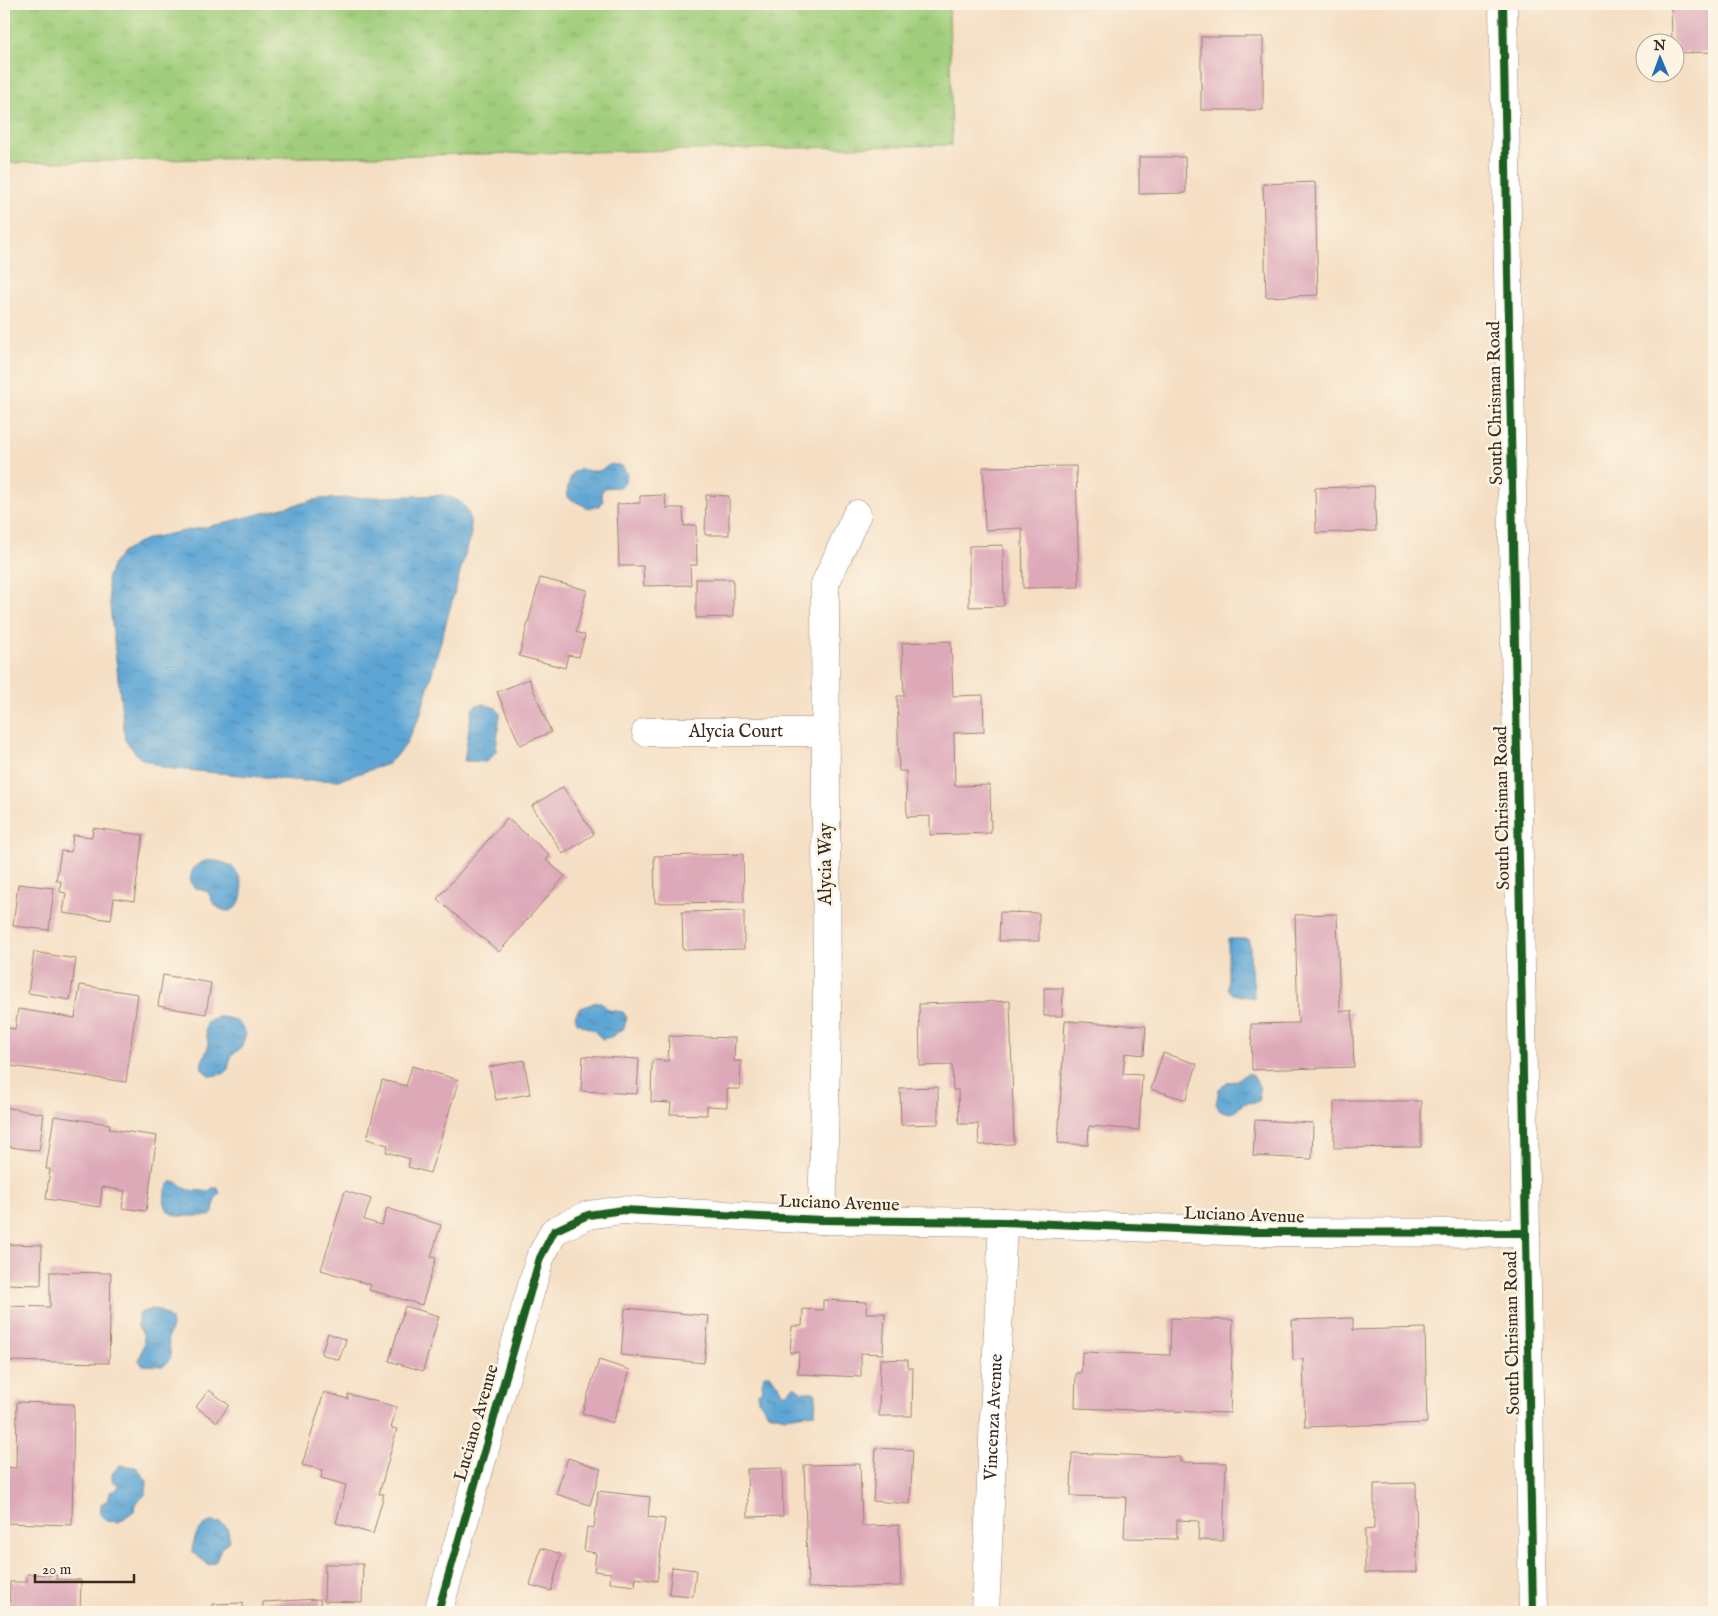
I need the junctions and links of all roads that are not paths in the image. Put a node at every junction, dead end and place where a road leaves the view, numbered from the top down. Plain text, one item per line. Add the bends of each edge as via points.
1 (1503, 4) edge
2 (857, 514) dead end
3 (646, 732) dead end
4 (826, 732) junction
5 (822, 1220) junction
6 (1003, 1222) junction
7 (1526, 1234) junction
8 (438, 1612) edge
9 (985, 1612) edge
10 (1533, 1612) edge

1 - 7 street, South Chrisman Road
2 - 4 street, Alycia Way via 826,584
3 - 4 street, Alycia Court
4 - 5 street, Alycia Way via 827,1023
5 - 6 street, Luciano Avenue
5 - 8 street, Luciano Avenue via 623,1210 588,1216 554,1231 540,1258
6 - 7 street, Luciano Avenue via 1252,1232
6 - 9 street, Vincenza Avenue
7 - 10 street, South Chrisman Road

